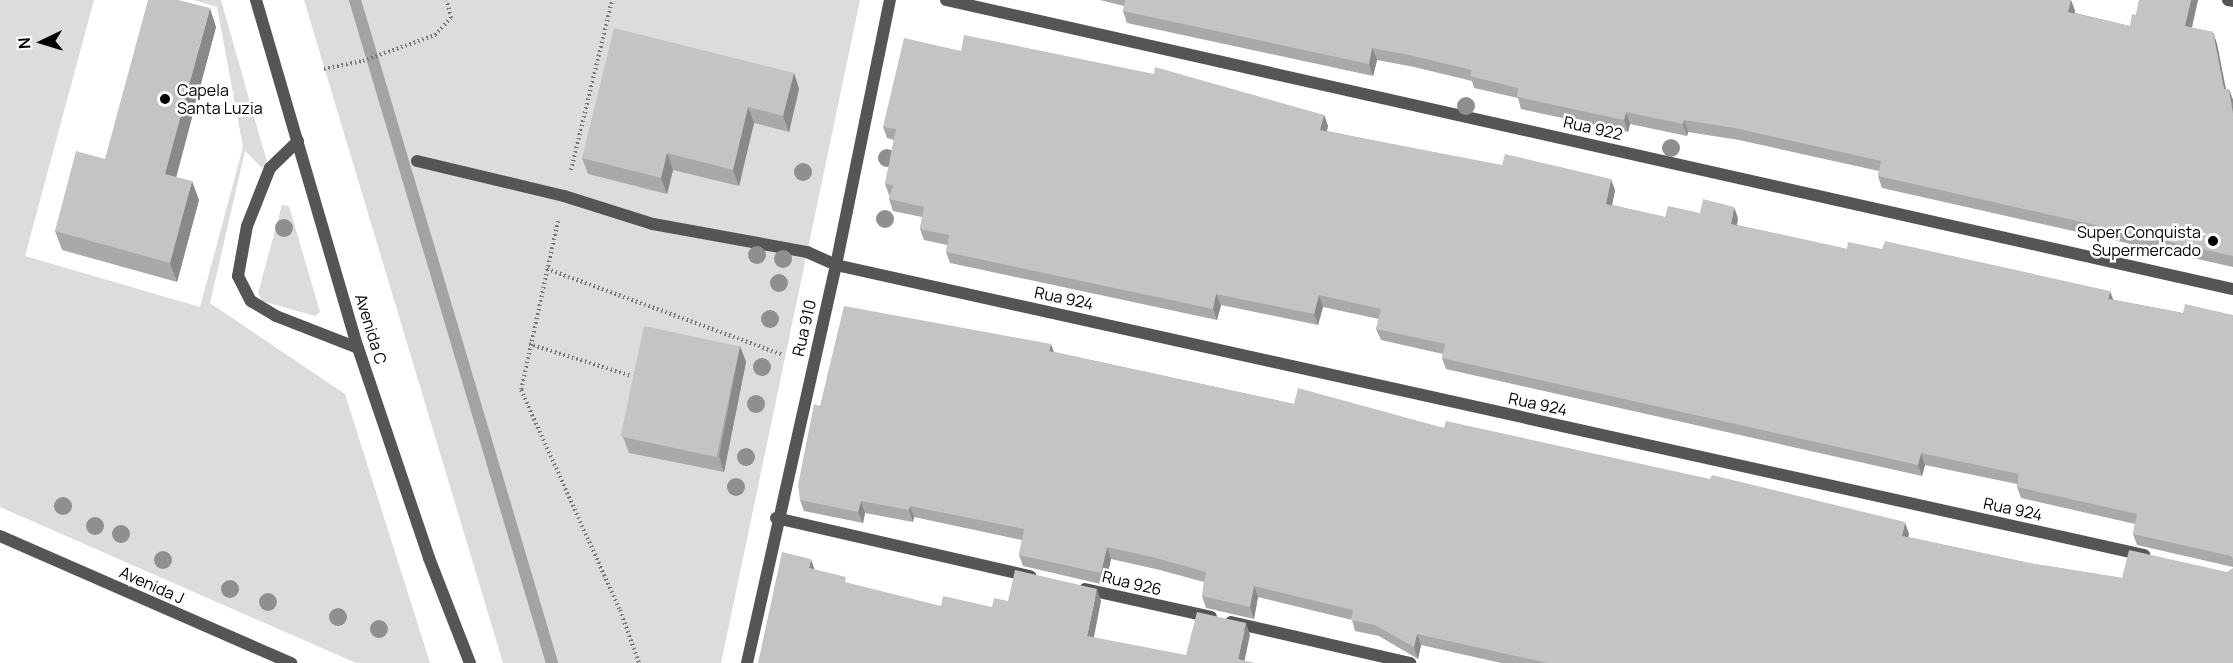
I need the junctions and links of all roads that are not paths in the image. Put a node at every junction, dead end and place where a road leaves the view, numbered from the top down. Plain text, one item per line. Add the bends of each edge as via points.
1 (256, 0) edge
2 (890, 0) edge
3 (946, 0) edge
4 (2228, 0) edge
5 (2233, 1) edge
6 (298, 141) junction
7 (417, 161) dead end
8 (836, 265) junction
9 (2233, 289) edge
10 (358, 348) junction
11 (776, 518) junction
12 (0, 536) edge
13 (2163, 559) edge
14 (1041, 579) edge
15 (1076, 587) edge
16 (291, 663) edge
17 (470, 663) edge
18 (747, 663) edge
19 (1410, 663) edge

1 - 6 street, Avenida C
2 - 8 street, Rua 910
3 - 9 street, Rua 922
4 - 5 street
6 - 10 street, Avenida C
6 - 10 street via 270,168 247,226 238,276 251,301 259,306
7 - 8 street, Rua 924 via 564,196 653,224 807,252
8 - 11 street, Rua 910
8 - 13 street, Rua 924
10 - 17 street, Avenida C via 429,558
11 - 14 street
11 - 18 street, Rua 910
12 - 16 street, Avenida J
15 - 19 street, Rua 926

